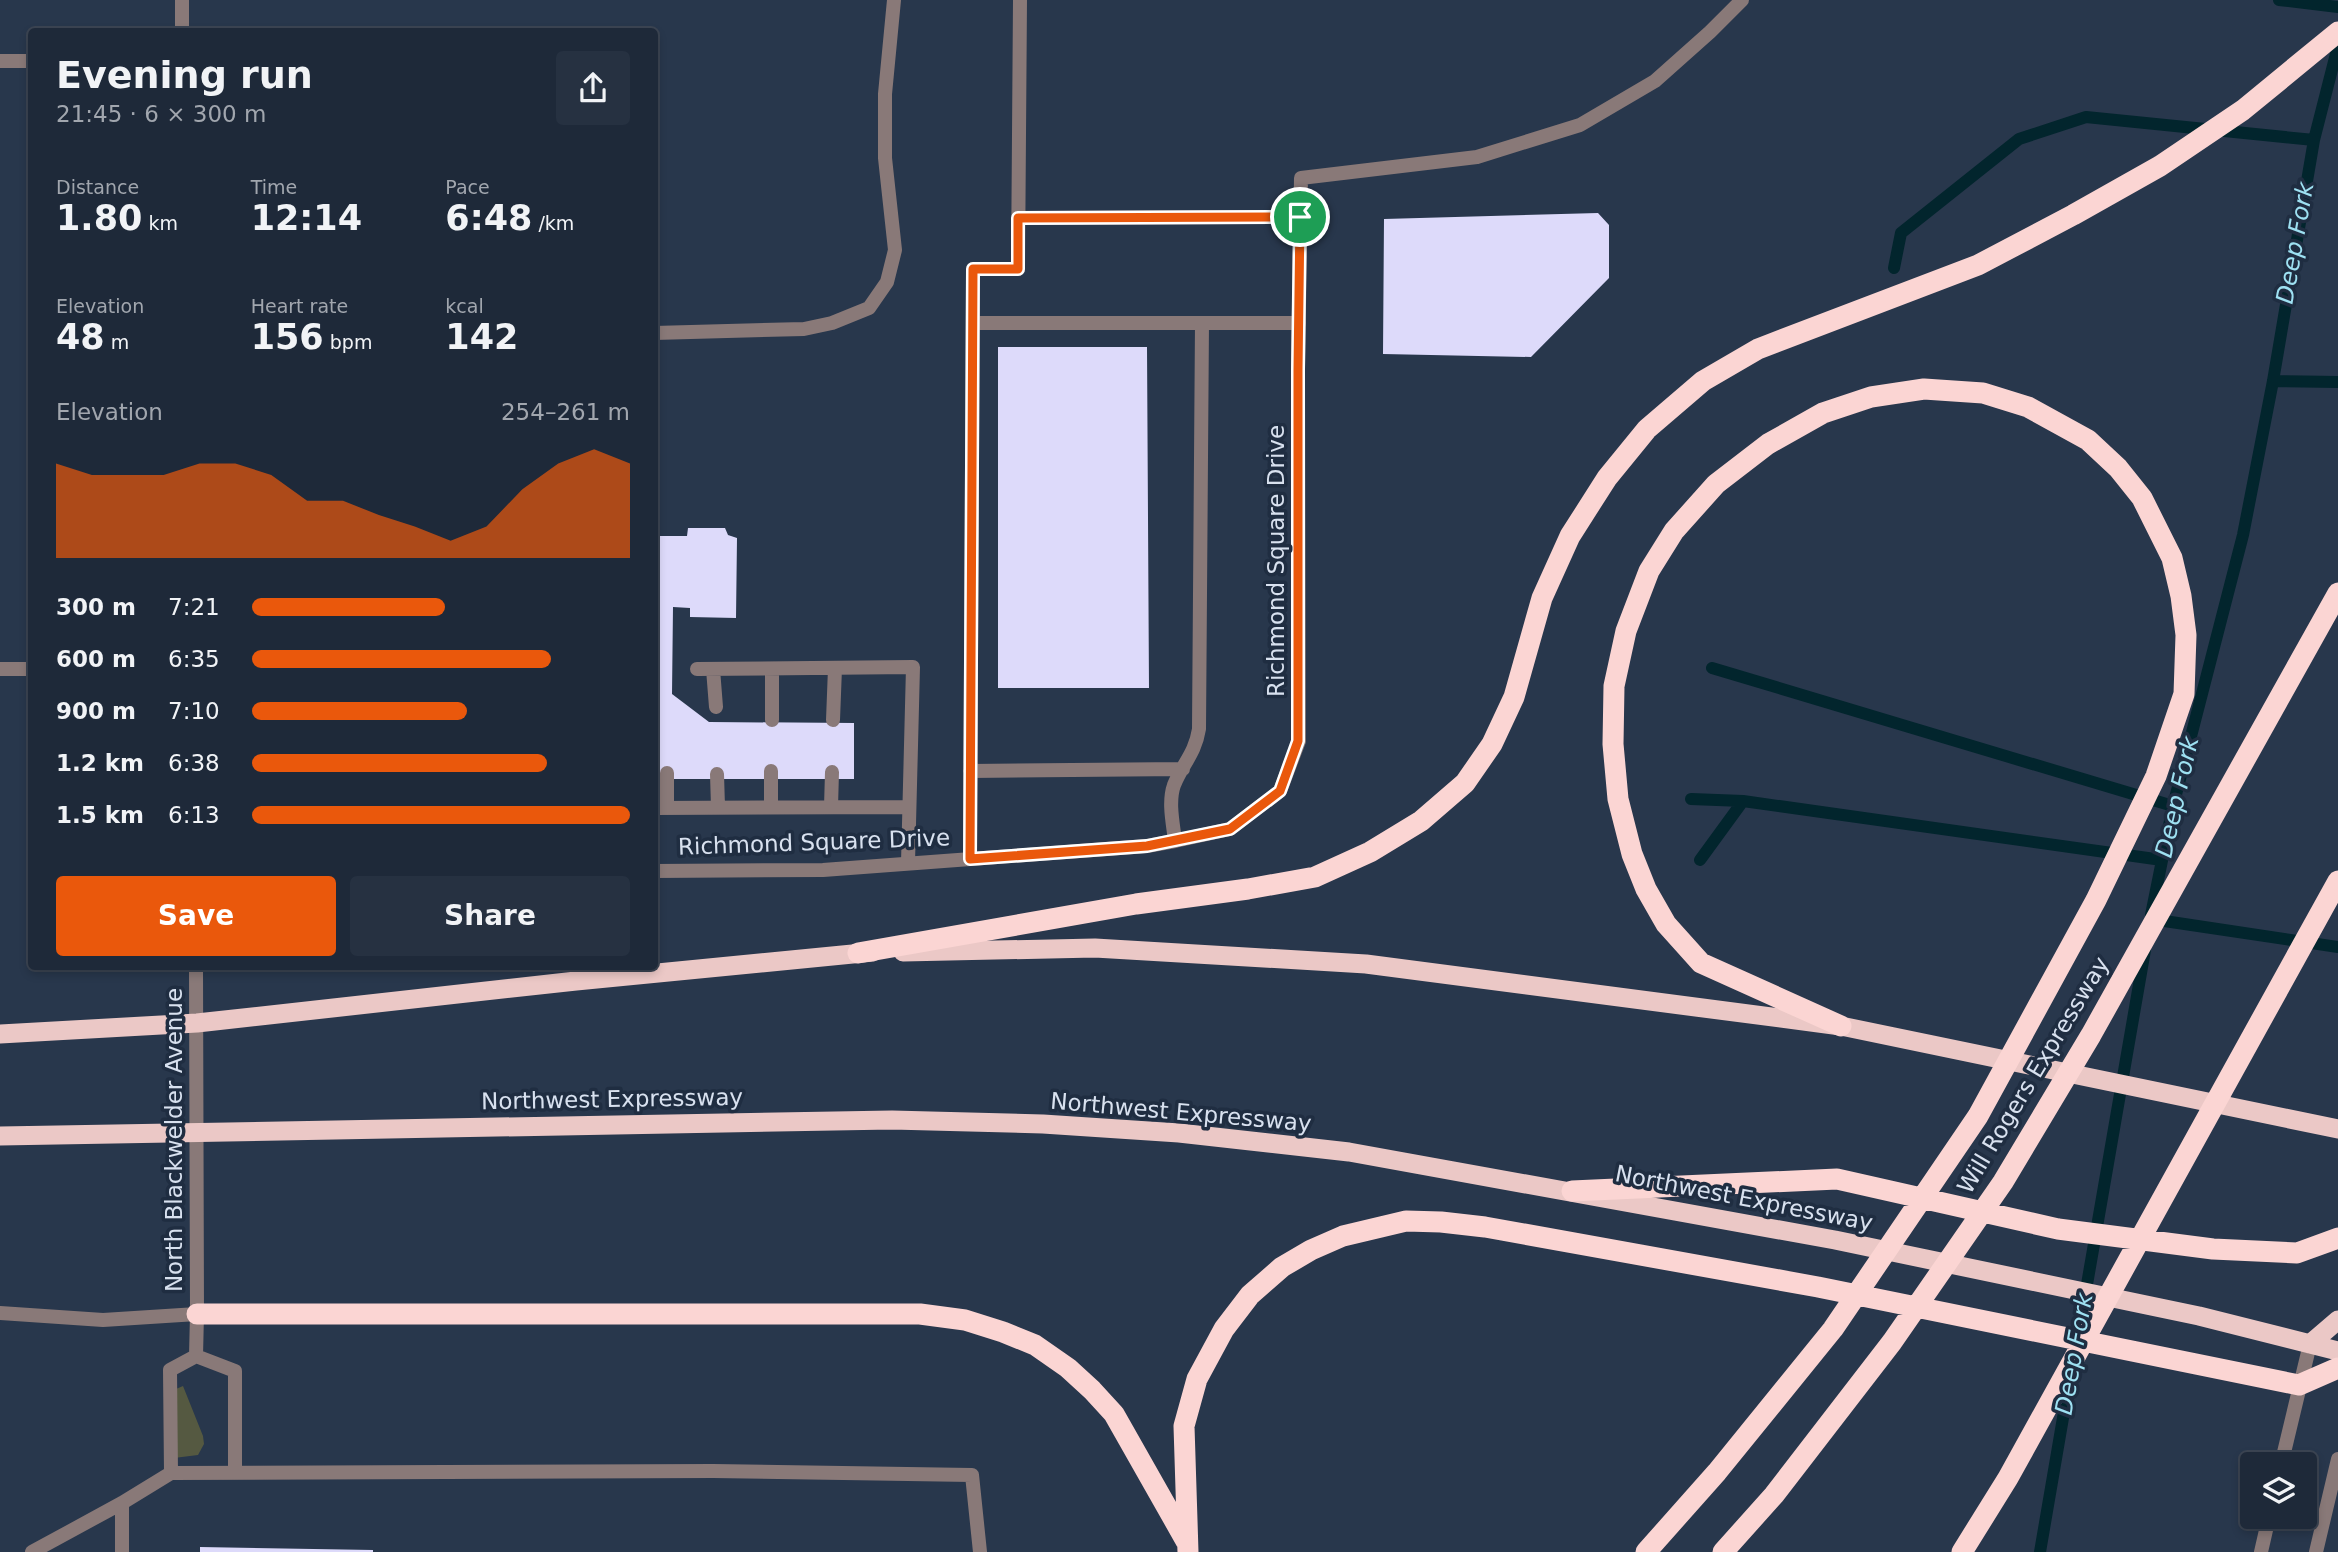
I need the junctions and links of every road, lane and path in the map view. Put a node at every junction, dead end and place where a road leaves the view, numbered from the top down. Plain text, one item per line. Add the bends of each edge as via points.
1 (182, 0) edge
2 (894, 0) edge
3 (1020, 0) edge
4 (1742, 0) edge
5 (182, 28) edge
6 (2338, 32) edge
7 (0, 61) edge
8 (28, 61) edge
9 (1300, 217) junction
10 (1018, 218) junction
11 (973, 323) junction
12 (1202, 323) junction
13 (1298, 323) junction
14 (658, 333) edge
15 (2338, 593) edge
16 (772, 668) junction
17 (835, 668) junction
18 (0, 669) edge
19 (28, 669) edge
20 (697, 669) dead end
21 (713, 669) junction
22 (716, 707) dead end
23 (772, 720) dead end
24 (834, 720) dead end
25 (1183, 769) junction
26 (771, 771) dead end
27 (971, 771) junction
28 (832, 772) dead end
29 (667, 773) dead end
30 (717, 774) dead end
31 (718, 807) junction
32 (771, 807) junction
33 (831, 807) junction
34 (909, 807) junction
35 (661, 808) edge
36 (1175, 841) junction
37 (970, 859) junction
38 (908, 863) junction
39 (658, 870) edge
40 (2338, 881) edge
41 (858, 953) junction
42 (196, 970) edge
43 (197, 1023) junction
44 (1841, 1026) junction
45 (0, 1034) edge
46 (2338, 1129) edge
47 (196, 1130) junction
48 (0, 1136) edge
49 (1572, 1191) junction
50 (2338, 1238) edge
51 (0, 1313) edge
52 (197, 1314) junction
53 (2338, 1320) edge
54 (2309, 1345) junction
55 (2338, 1351) edge
56 (196, 1356) junction
57 (2338, 1368) edge
58 (2300, 1385) junction
59 (2284, 1452) edge
60 (2338, 1460) edge
61 (171, 1473) junction
62 (235, 1473) junction
63 (122, 1503) junction
64 (2266, 1529) edge
65 (1188, 1549) edge
66 (32, 1552) edge
67 (122, 1552) edge
68 (980, 1552) edge
69 (1646, 1552) edge
70 (1723, 1552) edge
71 (1962, 1552) edge
72 (2261, 1552) edge
73 (2316, 1552) edge

1 - 5 street
2 - 14 street via 885,94 885,158 895,250 887,282 869,308 804,329
3 - 10 street
4 - 9 street, Richmond Square Drive via 1655,81 1580,125 1477,157 1301,178
6 - 41 highway via 2243,110 2160,166 1978,265 1758,349 1703,381 1647,429 1606,478 1570,536 1542,598 1514,697 1492,744 1465,783 1420,821 1370,852 1315,877
7 - 8 street
9 - 10 street
9 - 13 street, Richmond Square Drive
10 - 11 street via 1018,269 973,269
11 - 12 street
11 - 27 street
12 - 13 street
12 - 25 street via 1199,729
13 - 36 street, Richmond Square Drive via 1298,741 1280,791 1230,829
15 - 70 highway, Will Rogers Expressway via 2091,1035 2003,1182 1892,1342 1774,1495
16 - 17 street
16 - 21 street
16 - 23 street
17 - 24 street
17 - 34 street via 913,667
18 - 19 street
20 - 21 street
21 - 22 street
25 - 27 street
25 - 36 street via 1171,801
26 - 32 street
27 - 37 street
28 - 33 street
29 - 35 street
30 - 31 street
31 - 32 street
31 - 35 street
32 - 33 street
33 - 34 street
34 - 38 street
36 - 37 street, Richmond Square Drive
37 - 38 street, Richmond Square Drive
38 - 39 street, Richmond Square Drive via 823,870
40 - 71 highway via 2008,1478
41 - 43 highway
41 - 44 highway via 1095,948 1366,964
42 - 43 street, North Blackwelder Avenue
43 - 45 highway
43 - 47 street, North Blackwelder Avenue
44 - 46 highway
44 - 69 highway via 1701,963 1666,924 1646,889 1618,799 1613,744 1614,686 1626,631 1649,571 1674,531 1716,484 1768,444 1823,413 1871,397 1924,389 1983,393 2028,407 2088,440 2142,498 2172,558 2181,596 2186,635 2184,694 2156,776 2096,900 1978,1115 1833,1329
47 - 48 highway, Northwest Expressway
47 - 49 highway, Northwest Expressway via 892,1120 1043,1124 1349,1152
47 - 52 street, North Blackwelder Avenue
49 - 50 highway via 1837,1179 2058,1229 2213,1249 2297,1253
49 - 54 highway, Northwest Expressway via 2199,1316
51 - 52 street via 103,1320
52 - 56 street, North Blackwelder Avenue
52 - 65 highway via 920,1314 965,1320 1035,1345 1093,1390 1114,1414
53 - 54 highway
54 - 55 highway, Northwest Expressway
54 - 58 street
56 - 61 street via 170,1370
56 - 62 street via 235,1371
57 - 58 highway
58 - 59 street
58 - 65 highway via 1818,1287 1485,1227 1406,1221 1343,1236 1311,1250 1250,1295 1224,1329 1197,1378 1184,1426
60 - 73 street
61 - 62 street
61 - 63 street
62 - 68 street via 972,1475
63 - 66 street
63 - 67 street
64 - 72 street

